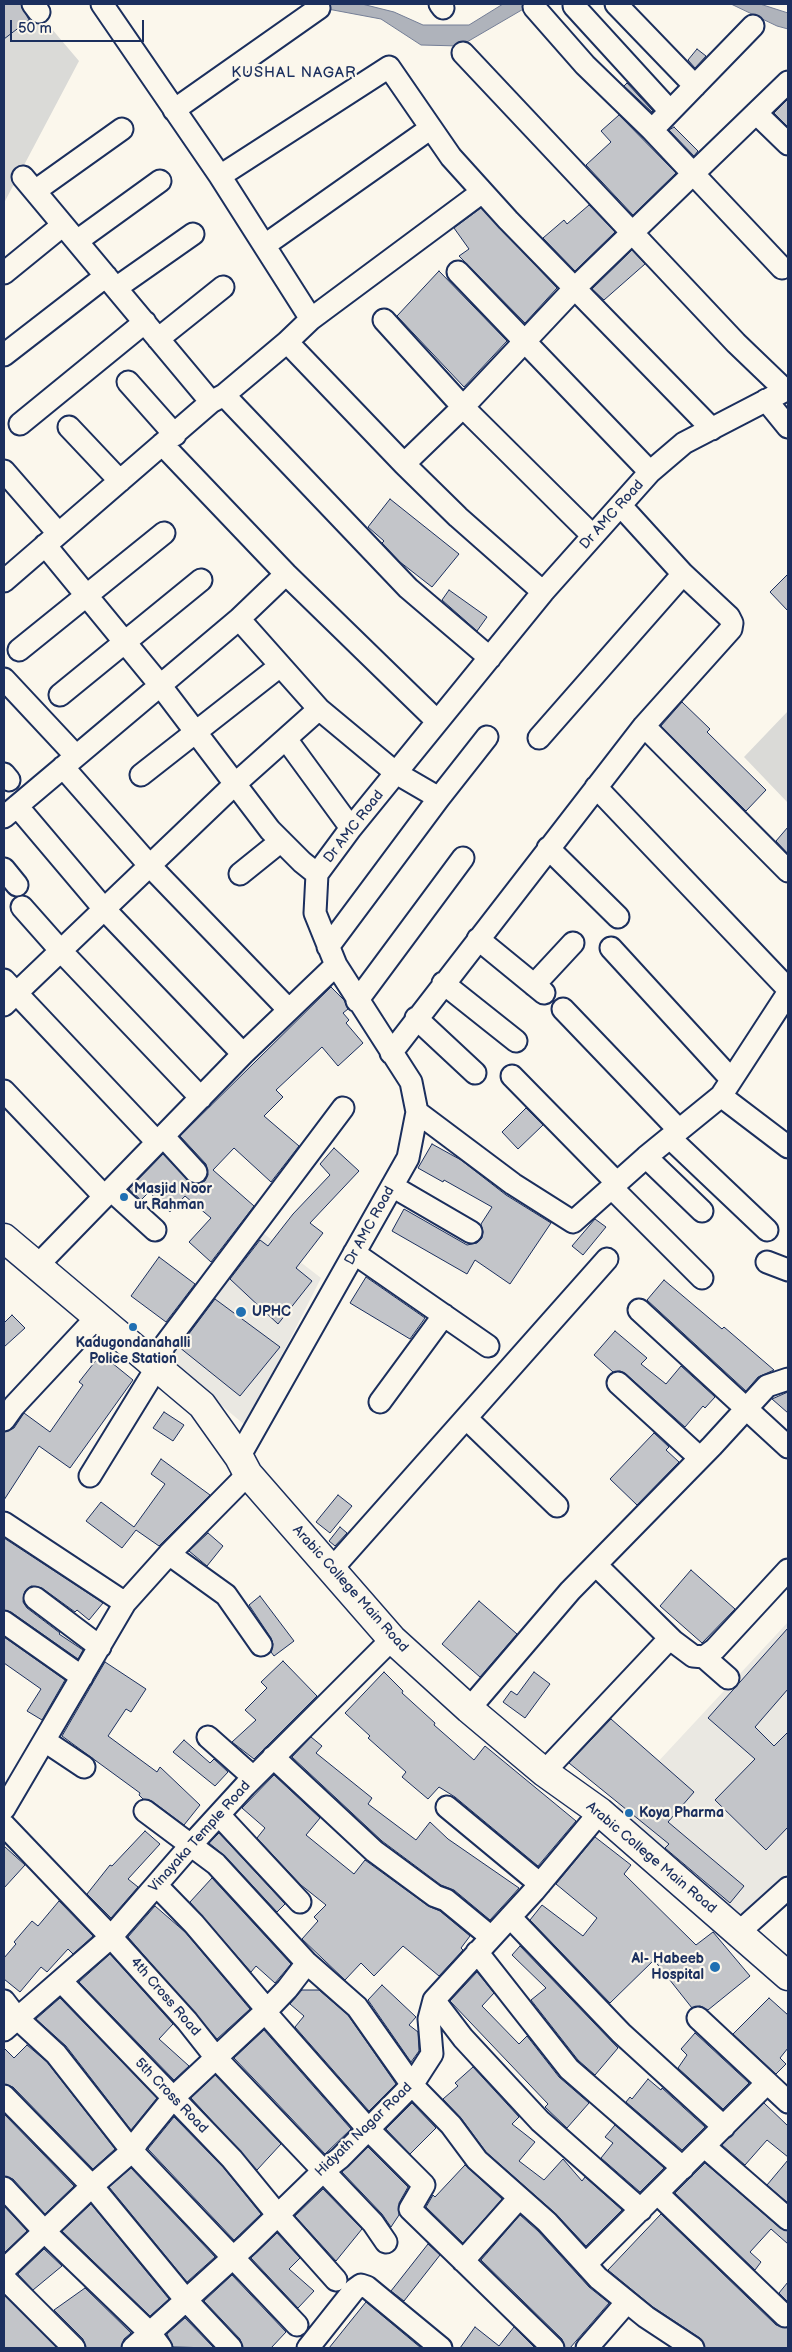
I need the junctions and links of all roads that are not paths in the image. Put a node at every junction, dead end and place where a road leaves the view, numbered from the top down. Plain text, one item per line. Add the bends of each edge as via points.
1 (102, 4) edge
2 (616, 4) edge
3 (574, 6) dead end
4 (534, 7) dead end
5 (319, 8) dead end
6 (753, 26) dead end
7 (463, 53) dead end
8 (788, 82) edge
9 (694, 86) junction
10 (174, 110) junction
11 (670, 112) junction
12 (756, 113) junction
13 (431, 128) junction
14 (122, 129) dead end
15 (652, 130) junction
16 (788, 144) edge
17 (693, 174) junction
18 (220, 176) junction
19 (160, 181) dead end
20 (482, 192) junction
21 (63, 225) junction
22 (632, 232) junction
23 (192, 234) dead end
24 (77, 241) junction
25 (265, 245) junction
26 (782, 268) dead end
27 (458, 272) dead end
28 (4, 273) edge
29 (111, 282) junction
30 (223, 287) dead end
31 (575, 288) junction
32 (311, 319) junction
33 (384, 320) dead end
34 (145, 322) junction
35 (158, 339) junction
36 (287, 342) junction
37 (523, 342) junction
38 (4, 354) edge
39 (128, 382) dead end
40 (780, 393) edge
41 (218, 398) junction
42 (463, 407) junction
43 (20, 424) dead end
44 (69, 427) dead end
45 (788, 427) edge
46 (712, 428) junction
47 (168, 440) junction
48 (404, 464) junction
49 (4, 471) edge
50 (650, 472) junction
51 (120, 481) junction
52 (621, 506) junction
53 (164, 533) dead end
54 (592, 535) junction
55 (51, 539) junction
56 (286, 574) junction
57 (683, 574) junction
58 (201, 580) dead end
59 (4, 582) edge
60 (543, 592) junction
61 (85, 596) junction
62 (239, 619) junction
63 (125, 643) junction
64 (19, 650) dead end
65 (490, 658) junction
66 (280, 666) junction
67 (4, 678) edge
68 (160, 685) junction
69 (60, 695) dead end
70 (319, 710) junction
71 (437, 721) junction
72 (644, 726) junction
73 (196, 733) junction
74 (488, 737) dead end
75 (539, 738) dead end
76 (286, 739) junction
77 (70, 762) junction
78 (396, 773) junction
79 (141, 775) dead end
80 (235, 784) junction
81 (596, 787) junction
82 (439, 798) junction
83 (10, 812) edge
84 (351, 828) junction
85 (281, 841) junction
86 (548, 848) junction
87 (463, 858) dead end
88 (150, 866) junction
89 (788, 871) edge
90 (240, 874) dead end
91 (317, 874) junction
92 (22, 907) dead end
93 (105, 910) junction
94 (618, 917) dead end
95 (478, 939) junction
96 (573, 943) dead end
97 (611, 948) dead end
98 (60, 951) junction
99 (332, 956) junction
100 (443, 983) junction
101 (788, 989) edge
102 (8, 993) edge
103 (788, 993) edge
104 (357, 1001) junction
105 (288, 1009) junction
106 (563, 1009) dead end
107 (416, 1018) junction
108 (516, 1041) dead end
109 (391, 1053) junction
110 (243, 1054) junction
111 (475, 1073) dead end
112 (512, 1076) dead end
113 (726, 1087) junction
114 (4, 1091) edge
115 (201, 1098) junction
116 (343, 1108) dead end
117 (417, 1112) junction
118 (674, 1134) junction
119 (160, 1139) junction
120 (788, 1147) edge
121 (646, 1158) junction
122 (196, 1172) dead end
123 (614, 1185) junction
124 (392, 1186) junction
125 (107, 1193) junction
126 (702, 1211) dead end
127 (155, 1230) dead end
128 (767, 1230) dead end
129 (471, 1232) dead end
130 (4, 1238) edge
131 (354, 1254) junction
132 (607, 1259) dead end
133 (767, 1262) dead end
134 (36, 1267) junction
135 (788, 1270) edge
136 (702, 1278) dead end
137 (639, 1310) dead end
138 (444, 1315) junction
139 (97, 1316) junction
140 (488, 1346) dead end
141 (157, 1367) junction
142 (788, 1379) edge
143 (618, 1383) dead end
144 (380, 1402) dead end
145 (747, 1408) junction
146 (466, 1418) junction
147 (4, 1420) edge
148 (788, 1447) edge
149 (700, 1458) junction
150 (244, 1466) junction
151 (90, 1476) dead end
152 (557, 1506) dead end
153 (4, 1523) edge
154 (168, 1554) junction
155 (596, 1565) junction
156 (331, 1570) junction
157 (788, 1570) edge
158 (35, 1598) dead end
159 (124, 1603) junction
160 (4, 1622) edge
161 (670, 1638) junction
162 (392, 1639) junction
163 (261, 1646) dead end
164 (100, 1647) junction
165 (704, 1657) junction
166 (82, 1678) junction
167 (728, 1678) dead end
168 (469, 1709) junction
169 (208, 1737) dead end
170 (45, 1741) junction
171 (273, 1757) junction
172 (84, 1766) dead end
173 (544, 1772) junction
174 (253, 1777) junction
175 (447, 1807) dead end
176 (4, 1809) edge
177 (145, 1811) dead end
178 (600, 1812) junction
179 (219, 1815) junction
180 (4, 1825) edge
181 (190, 1845) junction
182 (540, 1884) junction
183 (157, 1886) junction
184 (788, 1888) edge
185 (300, 1902) dead end
186 (510, 1917) junction
187 (738, 1933) junction
188 (111, 1937) junction
189 (484, 1945) junction
190 (307, 1963) junction
191 (788, 1976) edge
192 (60, 1981) junction
193 (434, 2000) junction
194 (4, 2001) edge
195 (265, 2012) junction
196 (698, 2018) dead end
197 (11, 2024) edge
198 (217, 2059) junction
199 (768, 2083) junction
200 (412, 2085) junction
201 (6, 2098) edge
202 (173, 2098) junction
203 (788, 2102) edge
204 (724, 2126) junction
205 (368, 2129) junction
206 (704, 2146) junction
207 (132, 2152) junction
208 (683, 2168) junction
209 (322, 2172) junction
210 (92, 2186) junction
211 (4, 2188) edge
212 (657, 2193) junction
213 (520, 2198) junction
214 (641, 2210) junction
215 (278, 2214) junction
216 (788, 2219) edge
217 (45, 2232) junction
218 (386, 2242) dead end
219 (233, 2257) junction
220 (463, 2260) junction
221 (586, 2264) junction
222 (4, 2270) edge
223 (4, 2278) edge
224 (336, 2280) dead end
225 (186, 2300) junction
226 (627, 2302) junction
227 (784, 2316) dead end
228 (297, 2325) dead end
229 (156, 2340) edge
230 (74, 2348) edge
231 (133, 2348) edge
232 (231, 2348) edge
233 (308, 2348) edge
234 (441, 2348) edge
235 (553, 2348) edge
236 (587, 2348) edge
237 (693, 2348) edge

1 - 10 street
2 - 9 street
3 - 11 street
4 - 15 street via 586,65
5 - 10 street
6 - 9 street
7 - 22 street
8 - 12 street
9 - 11 street
10 - 18 street
11 - 15 street
12 - 16 street
12 - 17 street
13 - 18 street via 389,67
13 - 20 street
13 - 25 street
14 - 21 street via 29,184
15 - 17 street
17 - 22 street
17 - 26 street
18 - 25 street
19 - 24 street
20 - 31 street
20 - 32 street
21 - 24 street
21 - 28 street
22 - 31 street
22 - 40 street
23 - 29 street
24 - 29 street
25 - 32 street
27 - 37 street
29 - 34 street
29 - 38 street
30 - 35 street
31 - 37 street
31 - 46 street
32 - 36 street
33 - 42 street
34 - 35 street
34 - 43 street
35 - 41 street
36 - 41 street
36 - 48 street
37 - 42 street
37 - 50 street
39 - 47 street
40 - 45 street
40 - 46 street, Dr AMC Road
41 - 47 street
41 - 65 street via 408,588
42 - 48 street
42 - 54 street
44 - 51 street
46 - 50 street, Dr AMC Road via 684,443
47 - 51 street
47 - 56 street
48 - 60 street
49 - 55 street
50 - 52 street, Dr AMC Road
51 - 55 street
52 - 54 street, Dr AMC Road
52 - 57 street
53 - 61 street
54 - 60 street, Dr AMC Road
55 - 59 street
55 - 61 street
56 - 62 street
56 - 71 street
57 - 72 street via 730,617 731,629
57 - 75 street
58 - 63 street
60 - 65 street, Dr AMC Road
61 - 63 street
61 - 64 street
62 - 66 street
62 - 68 street
63 - 68 street
63 - 69 street
65 - 71 street, Dr AMC Road
66 - 70 street
66 - 73 street
67 - 77 street
68 - 73 street
68 - 77 street
70 - 76 street
70 - 78 street
71 - 78 street, Dr AMC Road
72 - 81 street
72 - 89 street
73 - 79 street
73 - 80 street
74 - 82 street
76 - 80 street
76 - 84 street
77 - 83 street
77 - 88 street
78 - 82 street
78 - 84 street, Dr AMC Road
80 - 85 street
80 - 88 street
81 - 86 street
81 - 101 street
82 - 99 street
83 - 93 street
84 - 91 street, Dr AMC Road
85 - 90 street
85 - 91 street
86 - 94 street
86 - 95 street
87 - 104 street
88 - 93 street
88 - 105 street
91 - 99 street, Dr AMC Road via 315,913
92 - 98 street
93 - 98 street
93 - 110 street
95 - 96 street via 539,989
95 - 100 street
97 - 113 street
98 - 102 street
98 - 115 street
99 - 104 street, Dr AMC Road
99 - 105 street
100 - 107 street
100 - 108 street
102 - 119 street
103 - 113 street
104 - 109 street, Dr AMC Road
105 - 110 street
106 - 118 street
107 - 109 street
107 - 111 street
109 - 117 street, Dr AMC Road via 411,1082
110 - 115 street
112 - 123 street
113 - 118 street
113 - 120 street
114 - 125 street
115 - 119 street
116 - 141 street via 164,1346
117 - 123 street via 513,1184 573,1222
117 - 124 street, Dr AMC Road via 408,1158
118 - 121 street
118 - 128 street
119 - 122 street
119 - 125 street
121 - 123 street
121 - 126 street
123 - 136 street
124 - 129 street
124 - 131 street, Dr AMC Road
125 - 127 street
125 - 134 street
130 - 134 main road, Arabic College Main Road
131 - 138 street
131 - 150 street, Dr AMC Road
132 - 146 street
133 - 135 street
134 - 139 main road, Arabic College Main Road
137 - 145 street
138 - 140 street
138 - 144 street
139 - 141 main road, Arabic College Main Road
139 - 147 street
141 - 150 main road, Arabic College Main Road via 202,1405
141 - 151 street
142 - 145 street via 766,1386
143 - 149 street
145 - 148 street
145 - 149 street
146 - 152 street
146 - 156 street
149 - 155 street
150 - 154 street, Dr AMC Road
150 - 156 main road, Arabic College Main Road
153 - 159 street
154 - 159 street, Dr AMC Road
154 - 163 street via 226,1595
155 - 161 street
155 - 168 street
156 - 162 main road, Arabic College Main Road
157 - 165 street
158 - 164 street
159 - 164 street, Dr AMC Road
160 - 166 street
161 - 165 street via 693,1656
161 - 173 street
162 - 168 main road, Arabic College Main Road
162 - 171 street, Vinayaka Temple Road
164 - 166 street, Dr AMC Road
165 - 167 street
166 - 170 street, Dr AMC Road
168 - 173 main road, Arabic College Main Road
169 - 174 street
170 - 172 street
170 - 176 street, Dr AMC Road
171 - 174 street, Vinayaka Temple Road
171 - 189 street via 374,1850 435,1896 446,1900
173 - 178 main road, Arabic College Main Road
174 - 179 street, Vinayaka Temple Road
175 - 182 street
177 - 181 street
178 - 182 street
178 - 187 main road, Arabic College Main Road
179 - 181 street, Vinayaka Temple Road
179 - 185 street
180 - 188 street, 4th Cross Road
181 - 183 street, Vinayaka Temple Road
181 - 190 street via 216,1864
182 - 186 street
183 - 188 street, Vinayaka Temple Road
183 - 195 street via 194,1924 263,2005
184 - 187 street
186 - 189 street
186 - 204 street via 620,2033
187 - 191 main road, Arabic College Main Road
188 - 192 street, Vinayaka Temple Road
188 - 198 street, 4th Cross Road
189 - 193 street
189 - 208 street via 569,2069
190 - 195 street
190 - 200 street via 357,2007
192 - 197 street, Vinayaka Temple Road
192 - 202 street, 5th Cross Road
193 - 200 street, Hidyath Nagar Road via 429,2019 432,2054
193 - 214 street via 463,2038 540,2121
194 - 197 street
195 - 198 street
195 - 205 street
196 - 199 street
197 - 207 street via 56,2054
198 - 202 street
198 - 209 street, 4th Cross Road via 266,2107
199 - 203 street
199 - 204 street
200 - 205 street, Hidyath Nagar Road
200 - 213 street via 451,2125 477,2160
201 - 210 street
202 - 207 street
202 - 215 street, 5th Cross Road via 232,2159
204 - 206 street
205 - 209 street, Hidyath Nagar Road
205 - 220 street via 424,2186 410,2209
206 - 208 street
206 - 216 street
207 - 210 street
207 - 219 street
208 - 212 street
209 - 215 street, Hidyath Nagar Road
209 - 218 street, 4th Cross Road via 373,2223
210 - 217 street
210 - 225 street
211 - 217 street
212 - 214 street
212 - 227 street
213 - 220 street
213 - 221 street
214 - 221 street
215 - 219 street, Hidyath Nagar Road
215 - 224 street, 5th Cross Road
217 - 222 street
217 - 229 street
219 - 225 street, Hidyath Nagar Road
219 - 228 street
220 - 235 street
221 - 226 street
223 - 230 street
225 - 229 street, Hidyath Nagar Road
225 - 232 street
226 - 236 street
226 - 237 street
229 - 231 street, Hidyath Nagar Road
233 - 234 street via 361,2285

